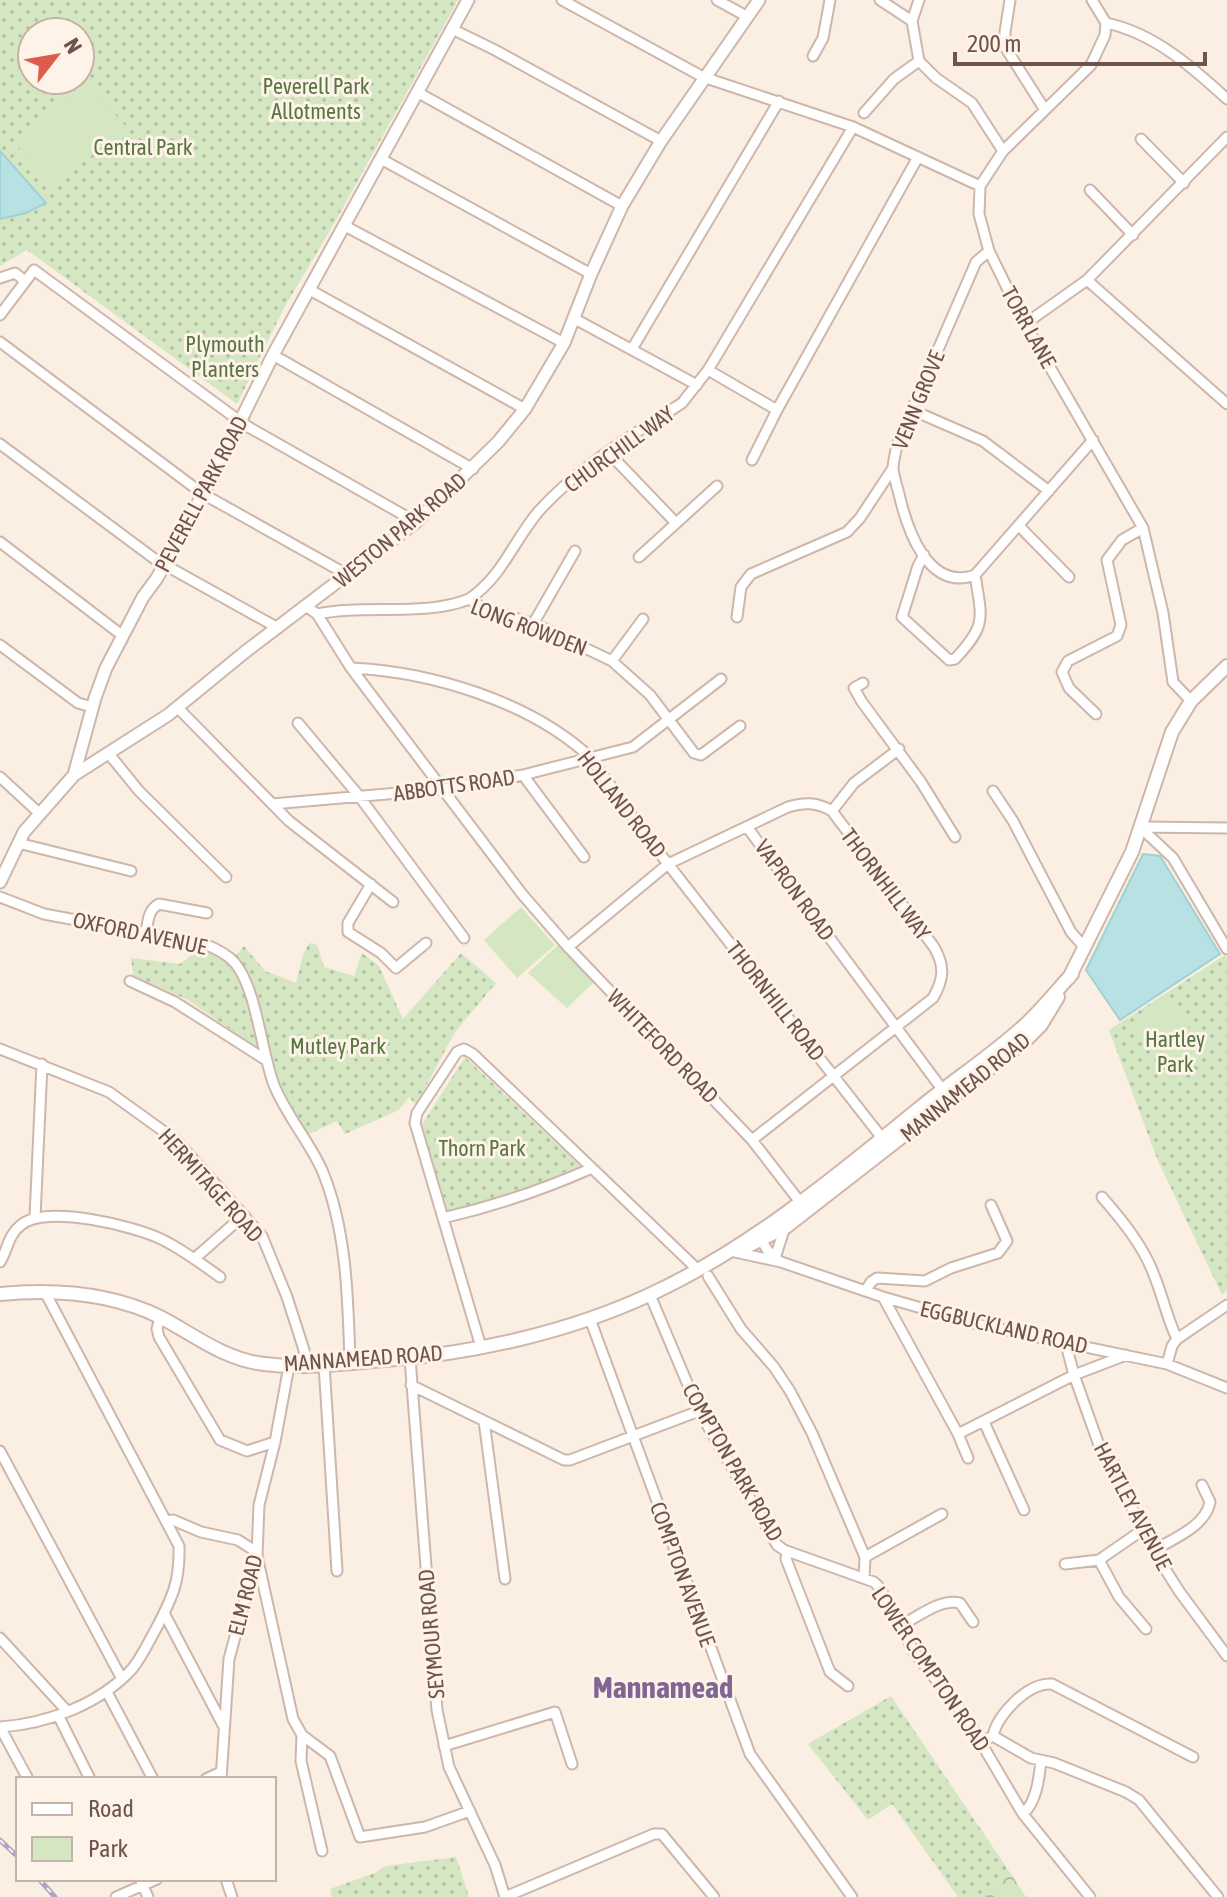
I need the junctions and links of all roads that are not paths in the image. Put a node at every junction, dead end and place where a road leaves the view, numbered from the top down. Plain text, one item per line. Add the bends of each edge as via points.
1 (468, 0) edge
2 (562, 0) edge
3 (717, 0) edge
4 (759, 0) edge
5 (830, 0) edge
6 (880, 0) edge
7 (919, 0) edge
8 (1010, 0) edge
9 (1092, 0) edge
10 (748, 17) junction
11 (912, 21) junction
12 (1106, 23) junction
13 (452, 29) junction
14 (813, 56) dead end
15 (919, 61) junction
16 (703, 77) junction
17 (417, 92) junction
18 (1227, 99) edge
19 (779, 101) junction
20 (1045, 110) junction
21 (864, 113) dead end
22 (853, 127) junction
23 (1227, 137) edge
24 (1141, 139) dead end
25 (661, 141) junction
26 (1003, 151) junction
27 (918, 157) junction
28 (381, 159) junction
29 (1184, 183) junction
30 (980, 186) junction
31 (1090, 190) dead end
32 (622, 206) junction
33 (345, 226) junction
34 (1133, 235) junction
35 (989, 251) junction
36 (591, 274) junction
37 (0, 278) edge
38 (1087, 280) junction
39 (25, 281) junction
40 (310, 290) junction
41 (0, 315) edge
42 (575, 319) junction
43 (1025, 324) junction
44 (0, 342) edge
45 (564, 343) junction
46 (632, 349) junction
47 (273, 355) junction
48 (708, 370) junction
49 (697, 385) junction
50 (1227, 404) edge
51 (525, 409) junction
52 (777, 410) junction
53 (912, 410) junction
54 (240, 420) junction
55 (1093, 440) junction
56 (0, 444) edge
57 (608, 452) junction
58 (752, 460) dead end
59 (893, 468) junction
60 (473, 469) junction
61 (717, 486) dead end
62 (1049, 491) junction
63 (203, 494) junction
64 (416, 522) junction
65 (675, 522) junction
66 (1019, 526) junction
67 (1143, 528) junction
68 (0, 542) edge
69 (575, 551) dead end
70 (924, 555) junction
71 (639, 557) dead end
72 (164, 565) junction
73 (346, 574) junction
74 (975, 575) junction
75 (1069, 577) dead end
76 (469, 599) junction
77 (312, 611) junction
78 (737, 617) dead end
79 (643, 619) dead end
80 (533, 624) junction
81 (278, 628) junction
82 (123, 636) junction
83 (0, 645) edge
84 (612, 661) junction
85 (1227, 666) edge
86 (351, 668) junction
87 (721, 679) dead end
88 (854, 688) dead end
89 (1191, 701) junction
90 (92, 707) junction
91 (177, 707) junction
92 (1096, 714) dead end
93 (668, 718) junction
94 (298, 723) dead end
95 (740, 726) dead end
96 (899, 749) junction
97 (109, 754) junction
98 (591, 758) junction
99 (523, 775) junction
100 (0, 777) edge
101 (71, 780) junction
102 (444, 789) junction
103 (993, 791) dead end
104 (359, 796) junction
105 (272, 804) junction
106 (832, 811) junction
107 (39, 813) junction
108 (747, 827) junction
109 (1140, 827) junction
110 (1227, 828) edge
111 (955, 837) dead end
112 (18, 843) junction
113 (584, 857) dead end
114 (668, 864) junction
115 (3, 867) edge
116 (131, 871) dead end
117 (226, 877) dead end
118 (0, 882) edge
119 (371, 884) junction
120 (0, 897) edge
121 (393, 902) dead end
122 (207, 913) dead end
123 (146, 933) junction
124 (464, 938) dead end
125 (426, 943) dead end
126 (568, 947) junction
127 (1085, 948) junction
128 (1227, 949) edge
129 (1072, 974) junction
130 (130, 981) dead end
131 (896, 1027) junction
132 (0, 1049) edge
133 (266, 1060) junction
134 (42, 1064) junction
135 (835, 1076) junction
136 (942, 1089) junction
137 (752, 1140) junction
138 (886, 1143) junction
139 (590, 1169) junction
140 (1102, 1197) dead end
141 (800, 1202) junction
142 (991, 1205) dead end
143 (244, 1215) junction
144 (35, 1217) junction
145 (443, 1218) junction
146 (786, 1227) junction
147 (759, 1236) junction
148 (735, 1252) junction
149 (718, 1258) junction
150 (194, 1259) junction
151 (778, 1260) junction
152 (0, 1262) edge
153 (703, 1273) junction
154 (220, 1277) dead end
155 (866, 1290) junction
156 (2, 1293) edge
157 (46, 1294) junction
158 (650, 1295) junction
159 (883, 1297) junction
160 (1227, 1305) edge
161 (160, 1317) junction
162 (590, 1319) junction
163 (1177, 1339) junction
164 (1071, 1344) junction
165 (481, 1347) junction
166 (1126, 1355) junction
167 (410, 1358) junction
168 (350, 1363) junction
169 (324, 1364) junction
170 (1167, 1364) junction
171 (306, 1365) junction
172 (289, 1366) junction
173 (1074, 1375) junction
174 (411, 1385) junction
175 (1227, 1388) edge
176 (699, 1411) junction
177 (484, 1421) junction
178 (984, 1422) junction
179 (958, 1434) junction
180 (632, 1436) junction
181 (275, 1442) junction
182 (0, 1451) edge
183 (968, 1458) dead end
184 (1202, 1485) dead end
185 (1024, 1510) dead end
186 (942, 1514) dead end
187 (166, 1521) junction
188 (1141, 1531) junction
189 (1154, 1550) junction
190 (787, 1551) junction
191 (257, 1556) junction
192 (865, 1557) junction
193 (1099, 1560) junction
194 (1065, 1564) dead end
195 (337, 1571) dead end
196 (864, 1578) junction
197 (505, 1579) dead end
198 (164, 1613) junction
199 (973, 1622) dead end
200 (900, 1626) junction
201 (1146, 1629) dead end
202 (0, 1638) edge
203 (1227, 1656) edge
204 (122, 1679) junction
205 (848, 1686) dead end
206 (107, 1692) junction
207 (62, 1713) junction
208 (0, 1727) edge
209 (225, 1730) junction
210 (302, 1735) junction
211 (993, 1736) junction
212 (981, 1742) junction
213 (444, 1746) junction
214 (1193, 1757) dead end
215 (1041, 1761) junction
216 (572, 1764) dead end
217 (221, 1776) edge
218 (27, 1777) edge
219 (89, 1777) edge
220 (152, 1777) edge
221 (470, 1811) junction
222 (1023, 1814) junction
223 (322, 1851) dead end
224 (141, 1882) edge
225 (116, 1897) edge
226 (148, 1897) edge
227 (505, 1897) edge
228 (714, 1897) edge
229 (852, 1897) edge
230 (1090, 1897) edge
231 (1218, 1897) edge

1 - 13 street, PEVERELL PARK ROAD
2 - 16 street
3 - 10 street
4 - 10 street, WESTON PARK ROAD
5 - 14 street via 823,38
6 - 11 street
7 - 11 street
8 - 20 street via 1005,47
9 - 12 street
10 - 16 street, WESTON PARK ROAD
11 - 15 street
12 - 18 street via 1181,57
12 - 20 street via 1091,65
13 - 17 street, PEVERELL PARK ROAD
13 - 25 street
15 - 21 street via 894,79
15 - 26 street via 972,103
16 - 19 street
16 - 25 street, WESTON PARK ROAD
17 - 28 street, PEVERELL PARK ROAD
17 - 32 street
19 - 22 street
19 - 46 street
20 - 26 street
22 - 27 street
22 - 48 street, CHURCHILL WAY
23 - 29 street
24 - 29 street
25 - 32 street, WESTON PARK ROAD
26 - 30 street
27 - 30 street
27 - 52 street
28 - 33 street, PEVERELL PARK ROAD
28 - 36 street
29 - 34 street
30 - 35 street, TORR LANE via 979,214
31 - 34 street
32 - 36 street, WESTON PARK ROAD
33 - 40 street, PEVERELL PARK ROAD
33 - 45 street
34 - 38 street
35 - 43 street, TORR LANE
35 - 53 street, VENN GROVE via 976,262
36 - 42 street, WESTON PARK ROAD
37 - 39 street via 15,273
38 - 43 street
38 - 50 street
39 - 41 street
39 - 54 street via 34,270 48,278
40 - 47 street, PEVERELL PARK ROAD
40 - 51 street
42 - 45 street, WESTON PARK ROAD
42 - 46 street
43 - 55 street, TORR LANE
44 - 63 street
45 - 51 street, WESTON PARK ROAD
46 - 49 street
47 - 54 street, PEVERELL PARK ROAD
47 - 60 street
48 - 49 street, CHURCHILL WAY
48 - 52 street
49 - 57 street, CHURCHILL WAY via 682,403
51 - 60 street, WESTON PARK ROAD
52 - 58 street
53 - 59 street, VENN GROVE
53 - 62 street via 983,441
54 - 63 street, PEVERELL PARK ROAD
54 - 64 street
55 - 62 street
55 - 67 street, TORR LANE
56 - 72 street
57 - 65 street
57 - 76 street, CHURCHILL WAY via 537,513 498,574
59 - 70 street, VENN GROVE via 907,525
59 - 78 street via 847,532 751,574 741,587
60 - 64 street, WESTON PARK ROAD
61 - 65 street
62 - 66 street
63 - 72 street, PEVERELL PARK ROAD
63 - 73 street
64 - 73 street, WESTON PARK ROAD
65 - 71 street
66 - 74 street
66 - 75 street
67 - 89 street, TORR LANE via 1173,682
67 - 92 street via 1122,540 1107,560 1121,625 1117,636 1068,661 1062,672 1069,688
68 - 82 street
69 - 80 street
70 - 74 street, VENN GROVE via 947,576
70 - 74 street via 902,617 949,660 974,640 981,624
72 - 81 street
72 - 82 street, PEVERELL PARK ROAD
73 - 77 street, WESTON PARK ROAD
76 - 77 street, LONG ROWDEN via 453,606
76 - 80 street, LONG ROWDEN
77 - 81 street, WESTON PARK ROAD
77 - 86 street, WHITEFORD ROAD
79 - 84 street
80 - 84 street, LONG ROWDEN
81 - 91 street, WESTON PARK ROAD
82 - 90 street, PEVERELL PARK ROAD
83 - 90 street via 78,703
84 - 93 street, LONG ROWDEN
85 - 89 main road, MANNAMEAD ROAD
86 - 98 street, HOLLAND ROAD via 395,672 489,698 546,723
86 - 102 street, WHITEFORD ROAD
87 - 93 street
88 - 96 street
89 - 109 main road, MANNAMEAD ROAD via 1172,732
90 - 101 street, PEVERELL PARK ROAD
91 - 97 street, WESTON PARK ROAD
91 - 105 street
93 - 95 street, LONG ROWDEN via 689,748 701,755
93 - 98 street, ABBOTTS ROAD via 633,747
94 - 104 street
96 - 106 street via 854,783
96 - 111 street via 938,818
97 - 101 street, WESTON PARK ROAD
97 - 117 street
98 - 99 street, ABBOTTS ROAD
98 - 114 street, HOLLAND ROAD
99 - 102 street, ABBOTTS ROAD
99 - 113 street
100 - 107 street
101 - 107 street
102 - 104 street, ABBOTTS ROAD
102 - 126 street, WHITEFORD ROAD
103 - 127 street
104 - 105 street, ABBOTTS ROAD
104 - 124 street
105 - 119 street
106 - 108 street, THORNHILL WAY via 803,802
106 - 131 street, THORNHILL WAY via 942,960 941,984 933,998
107 - 112 street
108 - 114 street, VAPRON ROAD
108 - 131 street, VAPRON ROAD
109 - 110 street
109 - 127 main road, MANNAMEAD ROAD
109 - 128 street via 1173,858
112 - 115 street
112 - 116 street
114 - 126 street, VAPRON ROAD
114 - 135 street, THORNHILL ROAD
115 - 118 street
119 - 121 street
119 - 125 street via 348,932 396,968
120 - 123 street, OXFORD AVENUE via 44,914
122 - 123 street via 159,904 148,916
123 - 133 street, OXFORD AVENUE via 204,944 235,963 247,986
126 - 137 street, WHITEFORD ROAD
127 - 129 main road, MANNAMEAD ROAD
129 - 136 main road, MANNAMEAD ROAD via 1026,1024
129 - 138 main road, MANNAMEAD ROAD via 1025,1041
130 - 133 street via 175,1002
131 - 135 street, THORNHILL WAY
131 - 136 street, VAPRON ROAD
132 - 134 street, HERMITAGE ROAD
133 - 168 street, OXFORD AVENUE via 275,1087 322,1170 338,1224 348,1289
134 - 143 street, HERMITAGE ROAD via 109,1092 162,1129
134 - 144 street
135 - 137 street, THORNHILL WAY
135 - 138 street, THORNHILL ROAD
136 - 138 main road, MANNAMEAD ROAD
137 - 141 street, WHITEFORD ROAD
138 - 141 main road, MANNAMEAD ROAD
138 - 146 main road, MANNAMEAD ROAD
139 - 145 street via 494,1206
139 - 145 street via 464,1049 415,1116
139 - 153 street
140 - 163 street via 1154,1272
141 - 147 main road, MANNAMEAD ROAD
142 - 155 street via 1007,1241 998,1253 922,1282 877,1278
143 - 150 street
143 - 171 street, HERMITAGE ROAD via 262,1236
144 - 150 street via 120,1225 161,1239
144 - 152 street via 11,1235
145 - 165 street
146 - 147 main road, MANNAMEAD ROAD
146 - 151 street
147 - 148 main road, MANNAMEAD ROAD
147 - 149 main road, MANNAMEAD ROAD
147 - 151 street
148 - 149 main road, MANNAMEAD ROAD
148 - 151 street, EGGBUCKLAND ROAD
149 - 153 main road, MANNAMEAD ROAD
150 - 154 street
151 - 155 street, EGGBUCKLAND ROAD
153 - 158 main road, MANNAMEAD ROAD
153 - 192 street, LOWER COMPTON ROAD via 790,1391
155 - 159 street, EGGBUCKLAND ROAD
156 - 157 main road, MANNAMEAD ROAD
157 - 161 main road, MANNAMEAD ROAD via 105,1297
157 - 187 street
158 - 162 main road, MANNAMEAD ROAD
158 - 176 street, COMPTON PARK ROAD
159 - 164 street, EGGBUCKLAND ROAD
159 - 179 street
160 - 163 street
161 - 172 main road, MANNAMEAD ROAD via 216,1349 261,1364
161 - 181 street via 159,1337 220,1440 247,1451
162 - 165 main road, MANNAMEAD ROAD
162 - 180 street, COMPTON AVENUE
163 - 170 street
164 - 166 street, EGGBUCKLAND ROAD
164 - 173 street, HARTLEY AVENUE
165 - 167 main road, MANNAMEAD ROAD
166 - 170 street, EGGBUCKLAND ROAD
166 - 173 street
167 - 168 main road, MANNAMEAD ROAD
167 - 174 street, SEYMOUR ROAD
168 - 169 main road, MANNAMEAD ROAD
169 - 171 main road, MANNAMEAD ROAD
169 - 195 street
170 - 175 street, EGGBUCKLAND ROAD
171 - 172 main road, MANNAMEAD ROAD
172 - 181 street, ELM ROAD
173 - 178 street
173 - 188 street, HARTLEY AVENUE via 1100,1448 1116,1466
174 - 177 street
174 - 213 street, SEYMOUR ROAD
176 - 180 street
176 - 190 street, COMPTON PARK ROAD via 777,1545
177 - 180 street via 564,1460
177 - 197 street
178 - 179 street
178 - 185 street
179 - 183 street
180 - 229 street, COMPTON AVENUE via 750,1754
181 - 191 street, ELM ROAD via 259,1505
182 - 204 street
184 - 189 street via 1210,1502 1207,1513
186 - 192 street
187 - 191 street via 238,1540
187 - 198 street via 179,1546 180,1571
188 - 189 street, HARTLEY AVENUE
188 - 193 street
189 - 203 street, HARTLEY AVENUE
190 - 196 street, COMPTON PARK ROAD
190 - 205 street via 830,1672
191 - 209 street, ELM ROAD via 229,1659
191 - 210 street via 293,1719
192 - 196 street, LOWER COMPTON ROAD
193 - 194 street
193 - 201 street via 1119,1597 1142,1618
196 - 200 street, LOWER COMPTON ROAD via 880,1588
198 - 204 street
198 - 209 street
199 - 200 street via 954,1601
200 - 212 street, LOWER COMPTON ROAD
202 - 207 street
204 - 206 street
206 - 207 street
206 - 220 street
207 - 208 street
207 - 219 street
208 - 218 street
209 - 217 street, ELM ROAD
210 - 221 street via 330,1756 360,1837 425,1827
210 - 223 street via 301,1761
211 - 212 street
211 - 214 street via 994,1727 1022,1695 1045,1683
211 - 215 street
212 - 222 street, LOWER COMPTON ROAD
213 - 216 street via 555,1712
213 - 221 street, SEYMOUR ROAD
215 - 222 street via 1039,1781
215 - 231 street via 1139,1800
221 - 227 street, SEYMOUR ROAD
222 - 230 street, LOWER COMPTON ROAD
224 - 225 street
224 - 226 street
227 - 228 street via 654,1834 662,1834

